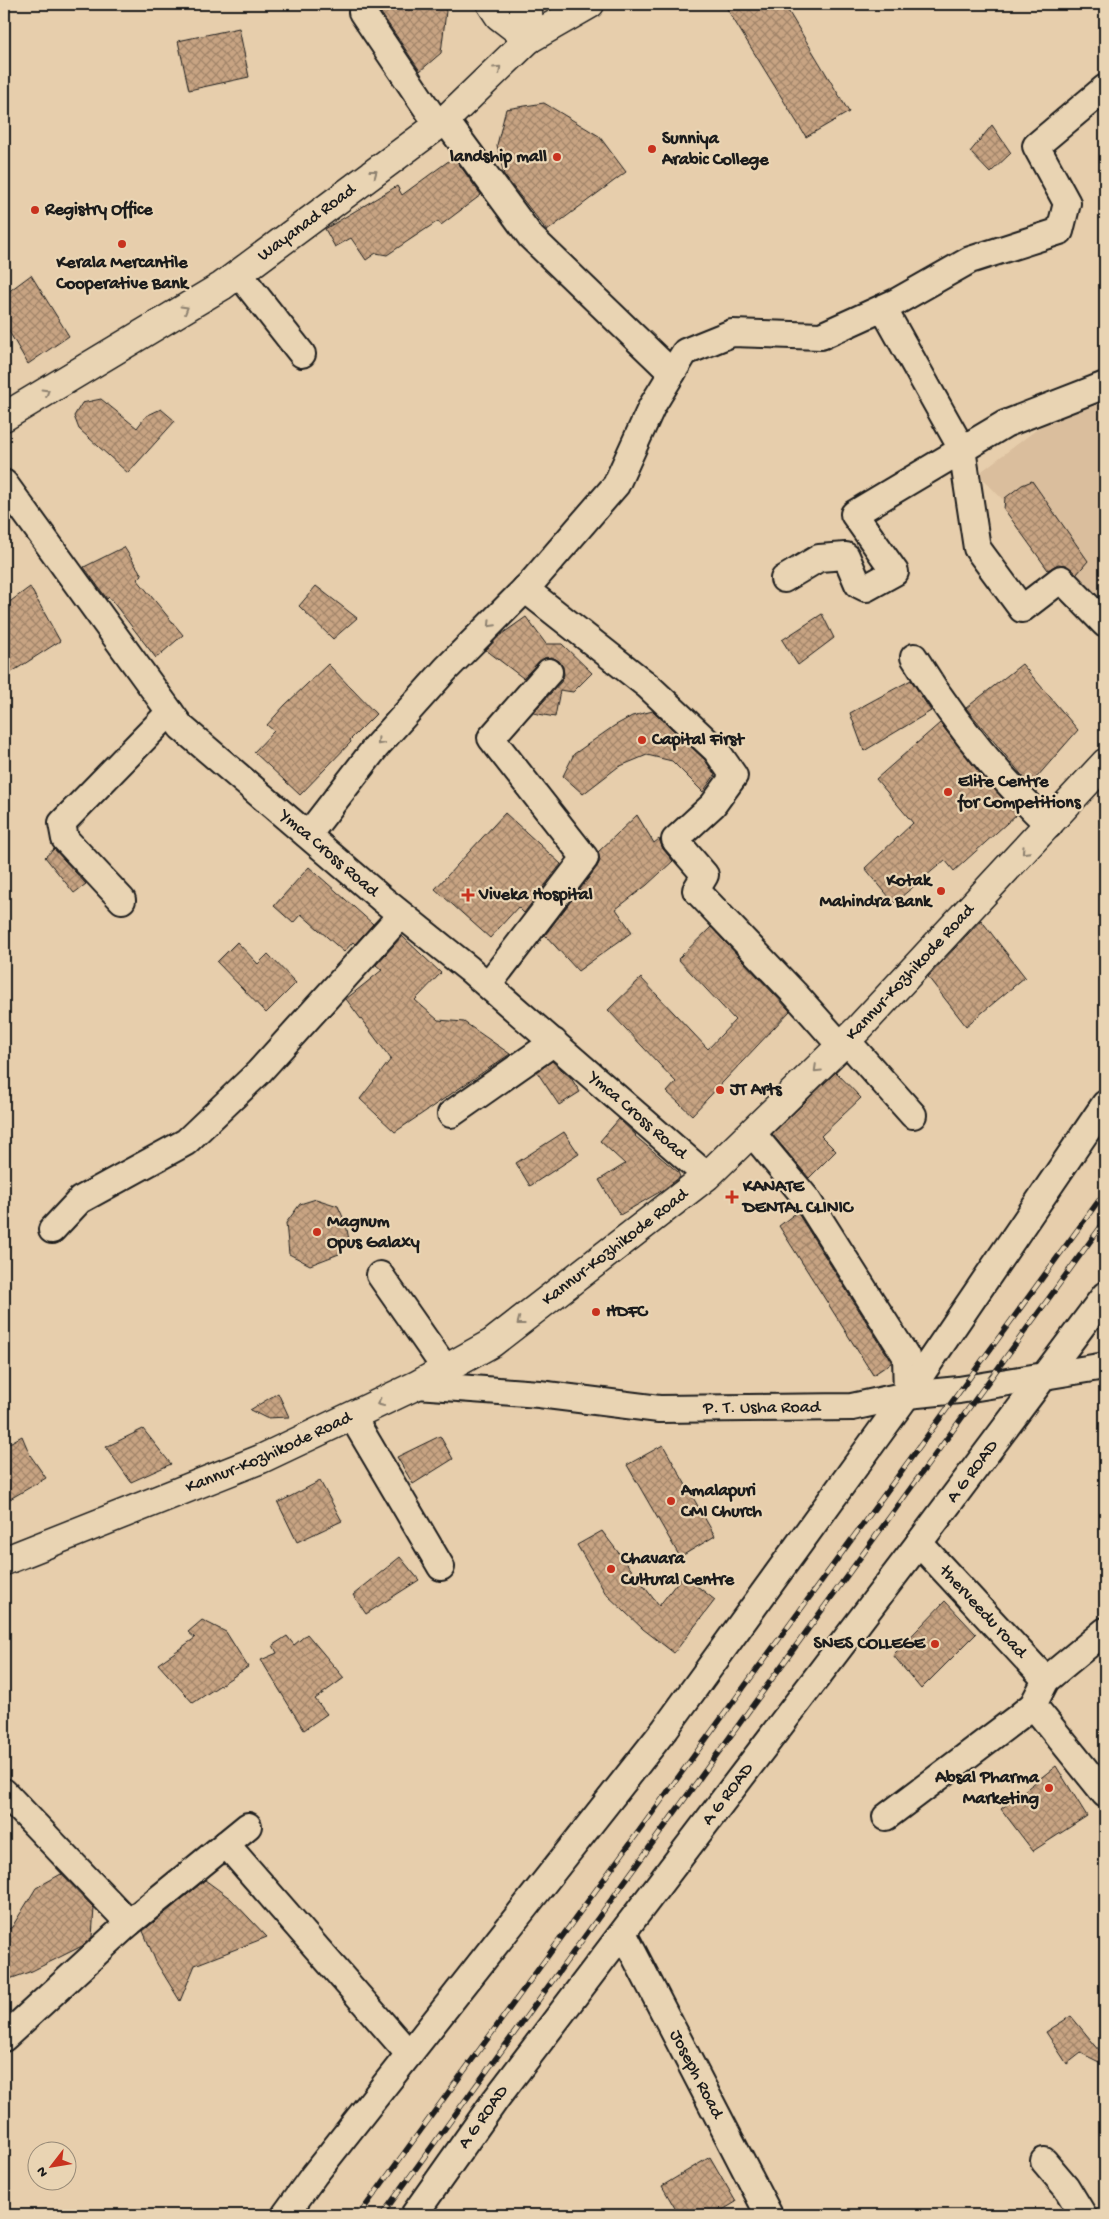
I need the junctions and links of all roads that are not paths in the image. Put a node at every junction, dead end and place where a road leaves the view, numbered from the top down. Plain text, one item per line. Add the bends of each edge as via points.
1 (491, 4) edge
2 (524, 4) edge
3 (590, 4) edge
4 (362, 12) dead end
5 (529, 39) junction
6 (1105, 88) edge
7 (442, 122) junction
8 (238, 274) junction
9 (883, 308) junction
10 (302, 354) dead end
11 (672, 373) junction
12 (1105, 385) edge
13 (4, 418) edge
14 (962, 449) junction
15 (4, 483) edge
16 (784, 579) dead end
17 (525, 589) junction
18 (1105, 624) edge
19 (914, 658) dead end
20 (548, 672) dead end
21 (170, 712) junction
22 (1105, 763) edge
23 (1049, 825) junction
24 (308, 835) junction
25 (122, 900) dead end
26 (401, 914) junction
27 (488, 985) junction
28 (554, 1042) junction
29 (843, 1043) junction
30 (1105, 1104) edge
31 (451, 1114) dead end
32 (913, 1114) dead end
33 (752, 1133) junction
34 (707, 1176) junction
35 (52, 1230) dead end
36 (380, 1274) dead end
37 (1105, 1295) edge
38 (1105, 1366) edge
39 (444, 1368) junction
40 (1046, 1376) junction
41 (417, 1385) junction
42 (908, 1394) junction
43 (352, 1416) junction
44 (919, 1543) junction
45 (4, 1560) edge
46 (441, 1567) dead end
47 (1105, 1632) edge
48 (1046, 1680) junction
49 (1032, 1705) junction
50 (4, 1792) edge
51 (1105, 1794) edge
52 (886, 1817) dead end
53 (248, 1826) dead end
54 (226, 1844) junction
55 (129, 1923) junction
56 (623, 1933) junction
57 (4, 2038) edge
58 (409, 2054) junction
59 (1044, 2161) dead end
60 (285, 2215) edge
61 (414, 2215) edge
62 (769, 2215) edge
63 (1083, 2215) edge

1 - 5 main road via 499,16
2 - 5 main road via 528,10
3 - 5 main road, Wayanad Road
4 - 7 street
7 -> 5 main road, Wayanad Road
6 - 9 street via 1036,146 1067,203 1060,230 970,260
8 -> 7 main road, Wayanad Road
7 - 11 street via 531,237
8 - 10 street
13 -> 8 main road, Wayanad Road
9 - 11 street via 821,336 732,333 685,352
9 - 14 street
11 - 17 street via 652,406 616,484
12 - 14 street via 1005,424
14 - 16 street via 854,514 895,572 866,588 858,584 846,556 819,558
14 - 18 street via 977,548 1022,608 1061,579
15 - 21 street, Ymca Cross Road
17 -> 24 street via 446,669 376,747
17 - 29 street via 648,686 716,750 734,776 713,805 674,840 705,875 696,890
19 - 23 street via 936,694 1017,794
20 - 27 street via 491,738 585,858
21 - 24 street, Ymca Cross Road via 181,727
21 - 25 street via 62,823 65,839
22 - 23 main road, Kannur-Kozhikode Road
23 -> 29 main road, Kannur-Kozhikode Road
24 - 26 street, Ymca Cross Road
26 - 27 street, Ymca Cross Road
26 - 35 street via 258,1072 186,1142 80,1200
27 - 28 street, Ymca Cross Road
28 - 31 street
28 - 34 street, Ymca Cross Road
29 - 32 street
29 -> 33 main road, Kannur-Kozhikode Road
30 - 42 street
33 - 34 main road, Kannur-Kozhikode Road
33 - 42 street via 806,1198 906,1356
34 -> 39 main road, Kannur-Kozhikode Road via 492,1343
36 - 39 street
37 - 40 street, A G ROAD
38 - 40 street, P. T. Usha Road
39 - 41 main road, Kannur-Kozhikode Road
40 - 42 street, P. T. Usha Road via 959,1390
40 - 44 street, A G ROAD
41 - 42 street, P. T. Usha Road via 539,1394 659,1409 852,1407
41 -> 43 main road, Kannur-Kozhikode Road
42 - 58 street via 665,1729
43 - 45 main road, Kannur-Kozhikode Road via 261,1459
43 - 46 street
44 - 48 street, therveedu road
44 - 56 street, A G ROAD
47 - 48 street
48 - 49 street
49 - 51 street
49 - 52 street
50 - 55 street
53 - 54 street
54 - 55 street
54 - 58 street
55 - 57 street
56 - 61 street, A G ROAD via 496,2099
56 - 62 street, Joseph Road
58 - 60 street
59 - 63 street via 1066,2187

